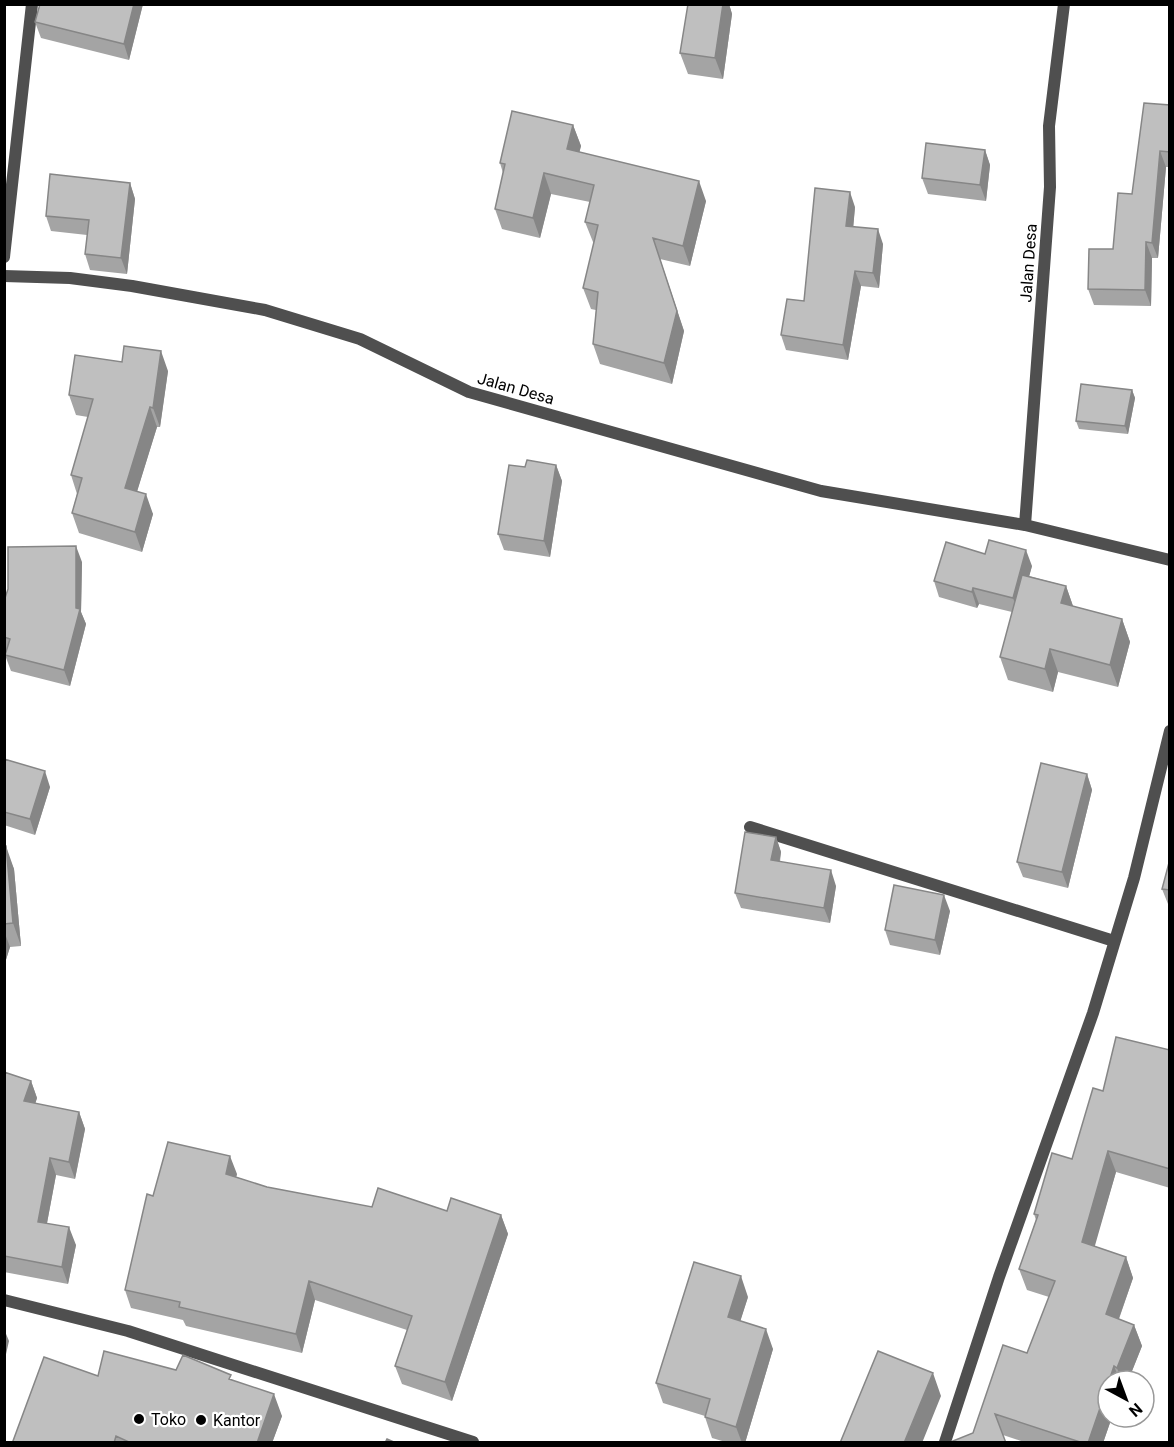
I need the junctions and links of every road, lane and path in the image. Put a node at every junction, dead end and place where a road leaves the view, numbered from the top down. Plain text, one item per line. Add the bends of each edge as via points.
1 (32, 4) edge
2 (1064, 4) edge
3 (4, 257) edge
4 (4, 276) edge
5 (1025, 525) junction
6 (1170, 560) edge
7 (1170, 731) edge
8 (750, 827) dead end
9 (1114, 941) junction
10 (4, 1300) edge
11 (473, 1443) edge
12 (945, 1443) edge

1 - 3 street
2 - 5 street, Jalan Desa via 1048,126 1050,187
4 - 5 street, Jalan Desa via 70,278 132,286 265,310 360,339 469,392 571,421 821,491
5 - 6 street, Jalan Desa
7 - 9 street via 1134,878
8 - 9 street
9 - 12 street via 1093,1013
10 - 11 street via 128,1331

